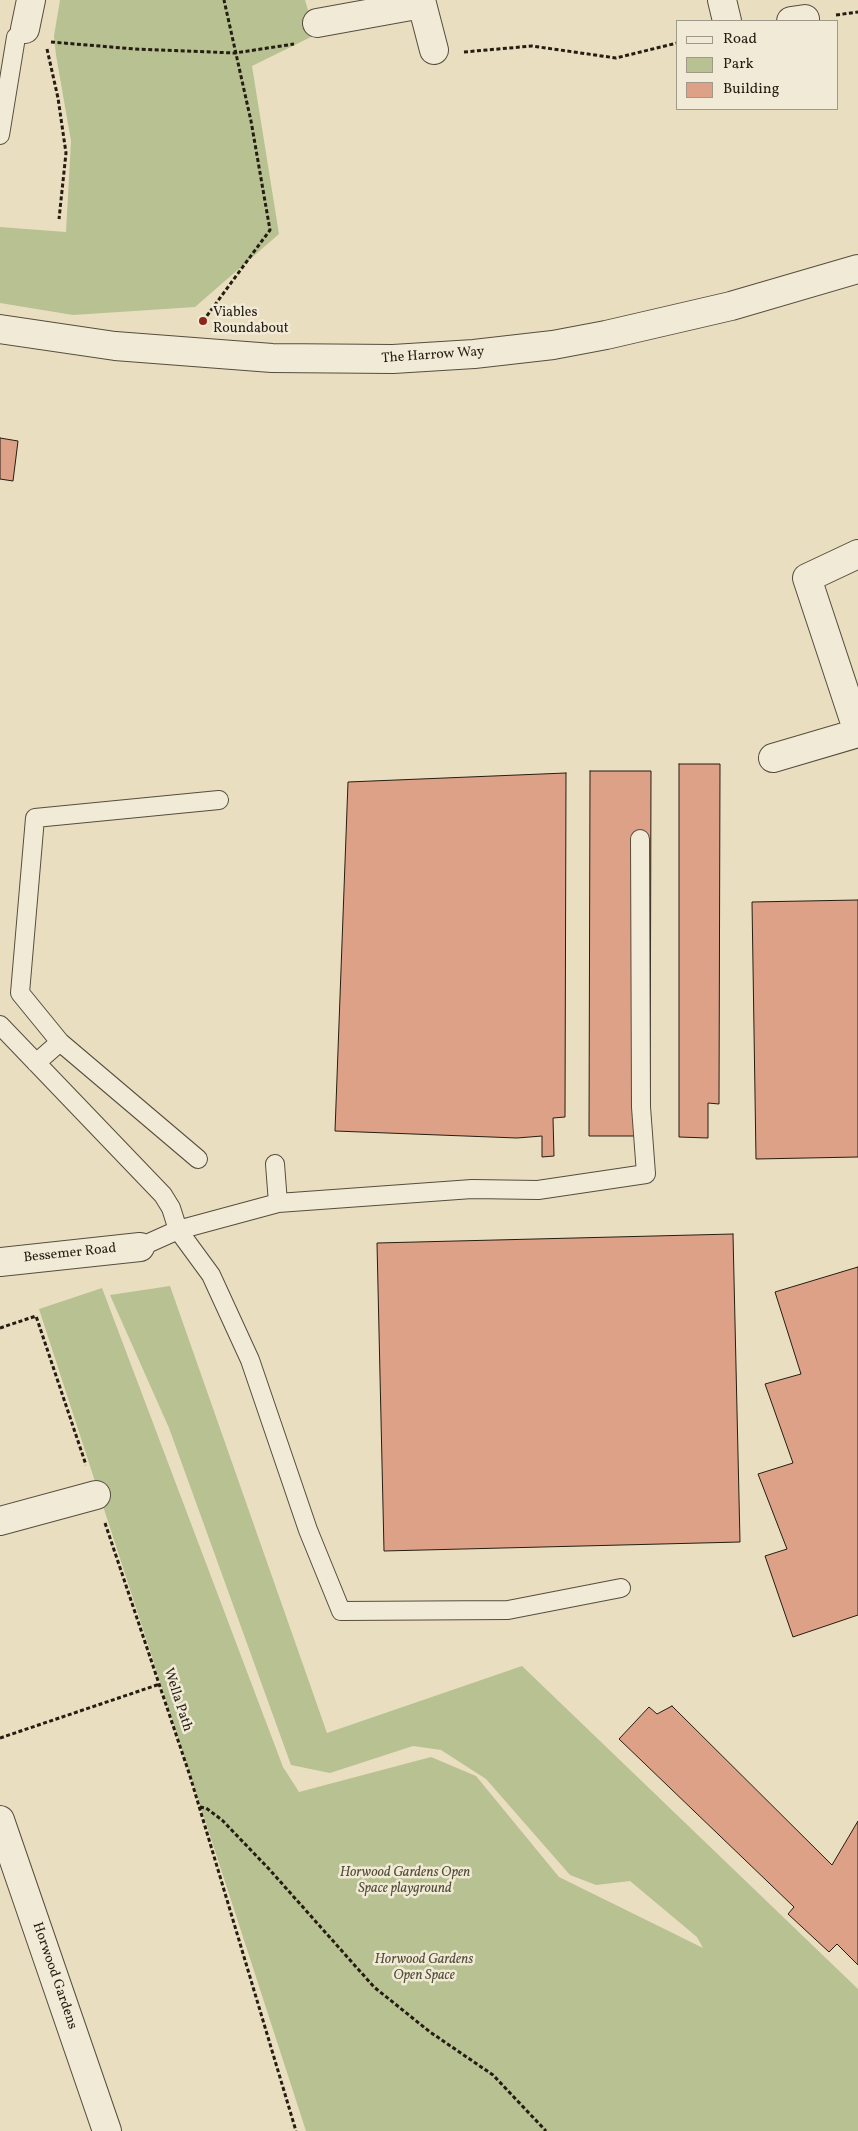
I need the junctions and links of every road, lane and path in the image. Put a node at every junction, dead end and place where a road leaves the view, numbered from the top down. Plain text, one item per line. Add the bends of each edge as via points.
1 (32, 0) edge
2 (224, 0) edge
3 (722, 0) edge
4 (421, 2) edge
5 (727, 20) edge
6 (25, 29) joint
7 (309, 33) joint
8 (676, 43) edge
9 (434, 50) joint
10 (235, 53) junction
11 (0, 135) edge
12 (59, 219) dead end
13 (858, 269) edge
14 (202, 321) dead end
15 (0, 330) edge
16 (858, 554) edge
17 (858, 732) edge
18 (773, 758) dead end
19 (219, 800) dead end
20 (640, 839) dead end
21 (0, 1026) edge
22 (60, 1042) junction
23 (36, 1063) junction
24 (198, 1158) dead end
25 (275, 1164) dead end
26 (278, 1203) junction
27 (178, 1230) junction
28 (140, 1247) joint
29 (0, 1262) edge
30 (0, 1328) edge
31 (96, 1495) junction
32 (0, 1521) edge
33 (621, 1588) dead end
34 (160, 1684) junction
35 (0, 1738) edge
36 (199, 1806) junction
37 (0, 1820) edge
38 (107, 2131) edge
39 (296, 2131) edge
40 (546, 2131) edge

1 - 6 street
2 - 10 path
3 - 5 street
4 - 7 street
4 - 9 street
6 - 11 lane via 16,37
7 - 10 path
8 - 9 path via 616,58 532,46 456,52
10 - 12 path via 51,42 47,50 66,153
10 - 14 path via 270,230
13 - 15 street, The Harrow Way via 740,304 606,335 474,354 393,359 272,358 115,346
16 - 17 street via 806,578
17 - 18 street
19 - 22 lane via 35,818 20,992
20 - 26 lane via 641,1107 646,1174 538,1190 472,1189
21 - 23 lane
22 - 23 lane
22 - 24 lane
23 - 27 lane via 163,1195
25 - 26 lane
26 - 27 lane
27 - 28 lane
27 - 33 lane via 211,1275 250,1360 308,1530 341,1611 508,1610
28 - 29 street, Bessemer Road
30 - 31 path, Wella Path via 36,1316
31 - 32 street
31 - 34 path, Wella Path
34 - 35 path
34 - 36 path, Wella Path
36 - 39 path, Wella Path
36 - 40 path via 222,1820 374,1987 430,2032 493,2075
37 - 38 street, Horwood Gardens

